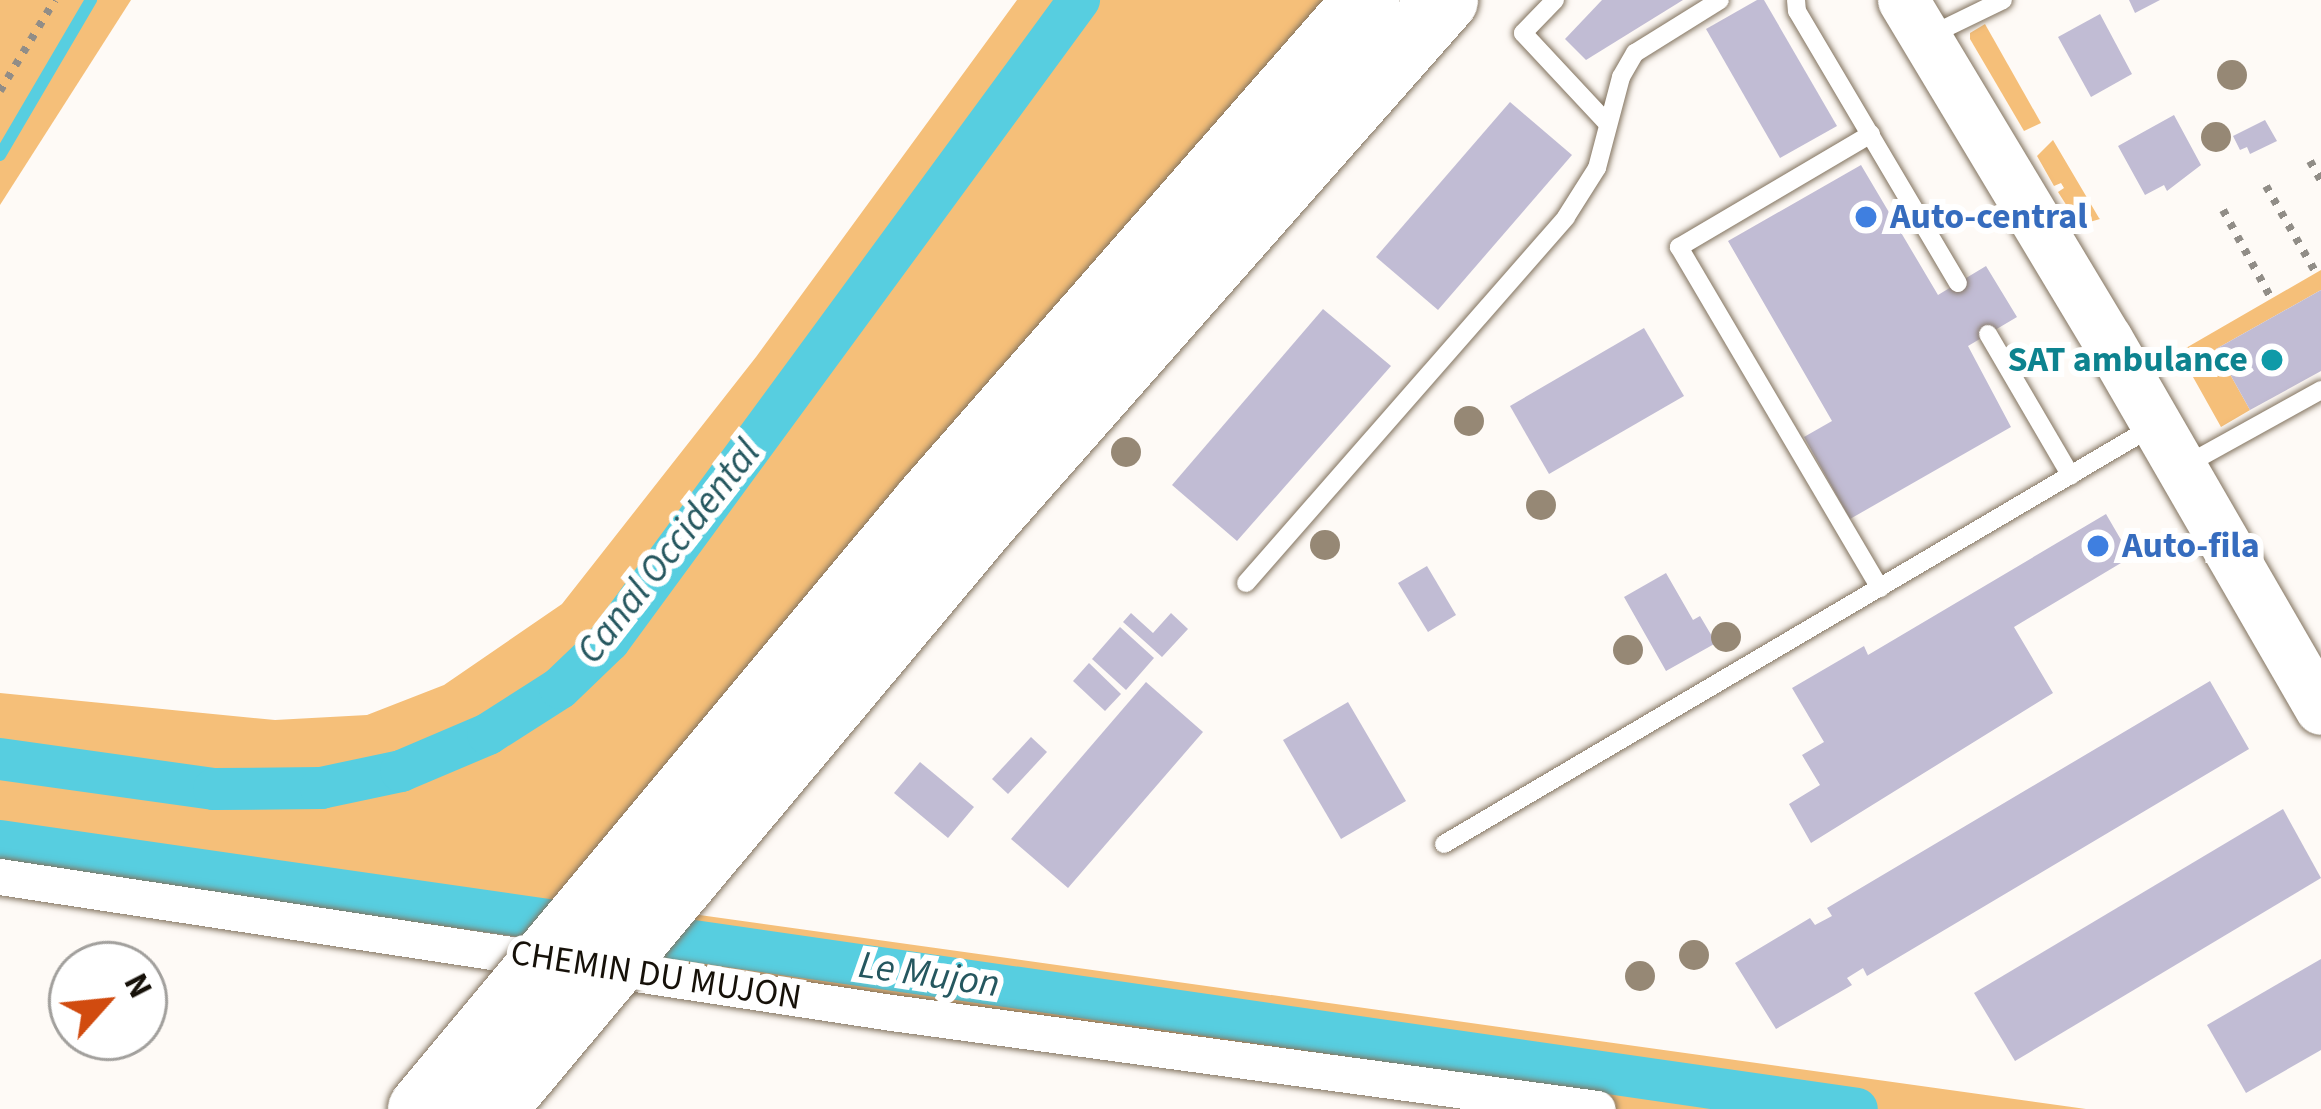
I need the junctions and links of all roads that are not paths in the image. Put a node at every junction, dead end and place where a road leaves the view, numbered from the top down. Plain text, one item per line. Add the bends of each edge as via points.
1 (1367, 0) edge
2 (1445, 0) edge
3 (1556, 0) edge
4 (1720, 0) edge
5 (1796, 0) edge
6 (2003, 0) edge
7 (1914, 19) edge
8 (1607, 123) junction
9 (1871, 134) junction
10 (1958, 283) dead end
11 (1988, 334) dead end
12 (2321, 390) edge
13 (2156, 424) junction
14 (2182, 467) junction
15 (2071, 476) junction
16 (1246, 583) dead end
17 (1880, 588) junction
18 (2321, 709) edge
19 (1444, 844) dead end
20 (0, 877) edge
21 (421, 1109) edge
22 (493, 1109) edge
23 (1597, 1109) edge

1 - 21 highway, bridge via 926,503
2 - 22 highway, bridge via 986,520
3 - 8 lane via 1523,33
4 - 8 lane via 1635,52
5 - 9 lane
6 - 7 lane
7 - 13 main road
8 - 16 lane via 1597,168 1566,217
9 - 10 lane
9 - 17 lane via 1679,247
11 - 15 lane
12 - 14 lane
13 - 14 main road
13 - 15 lane
14 - 18 main road
15 - 17 lane
17 - 19 lane
20 - 23 street, CHEMIN DU MUJON via 892,1013

